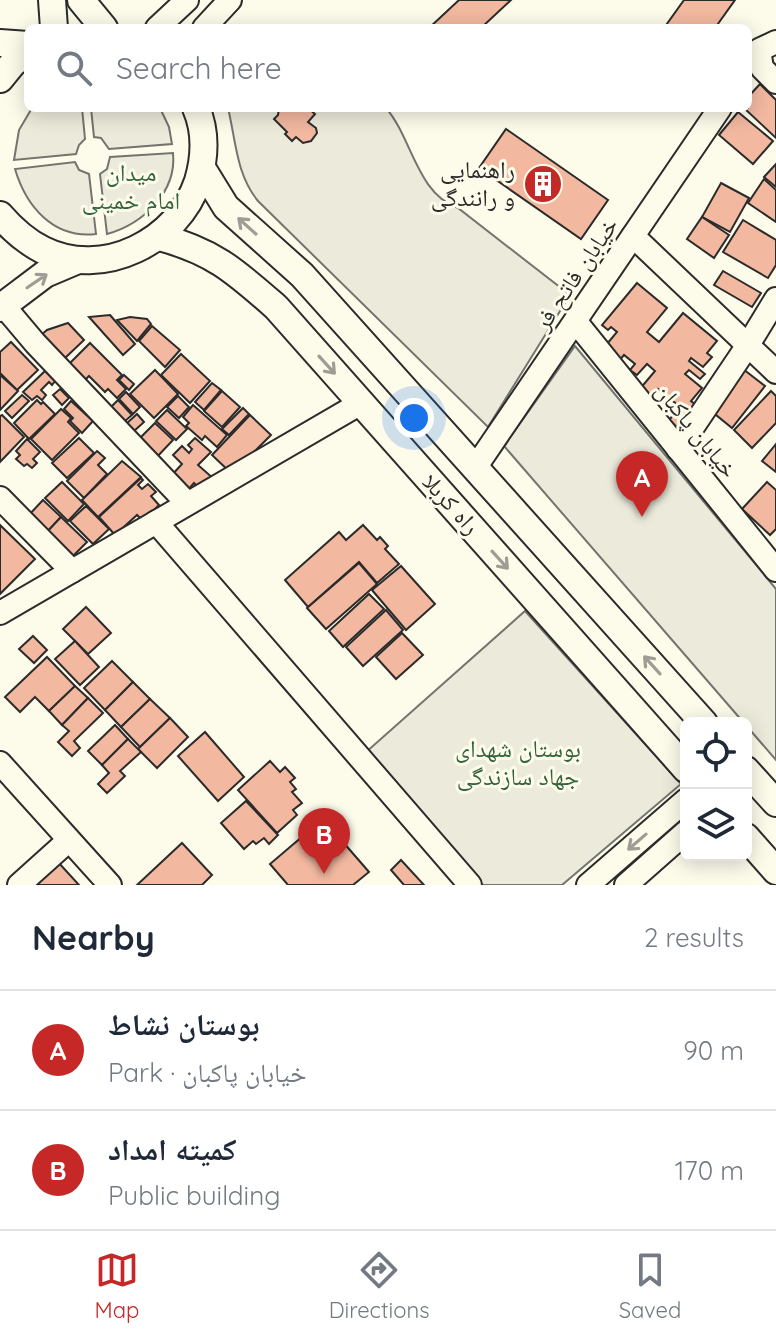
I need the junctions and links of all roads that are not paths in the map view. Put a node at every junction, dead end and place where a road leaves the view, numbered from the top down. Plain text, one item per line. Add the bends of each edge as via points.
1 (52, 0) edge
2 (81, 0) edge
3 (187, 0) edge
4 (230, 0) edge
5 (54, 24) edge
6 (101, 24) edge
7 (161, 24) edge
8 (208, 24) edge
9 (776, 24) edge
10 (0, 43) edge
11 (24, 45) edge
12 (761, 53) edge
13 (24, 56) edge
14 (0, 79) edge
15 (776, 82) edge
16 (198, 112) edge
17 (717, 112) edge
18 (202, 168) junction
19 (0, 215) edge
20 (633, 236) junction
21 (159, 237) junction
22 (78, 260) junction
23 (776, 299) edge
24 (2, 307) edge
25 (576, 322) junction
26 (748, 345) junction
27 (776, 372) edge
28 (361, 403) junction
29 (678, 449) junction
30 (475, 468) junction
31 (0, 498) edge
32 (187, 503) junction
33 (156, 522) junction
34 (768, 543) edge
35 (776, 570) edge
36 (72, 571) junction
37 (0, 613) edge
38 (699, 717) edge
39 (680, 762) edge
40 (0, 763) edge
41 (752, 777) edge
42 (776, 803) edge
43 (680, 805) edge
44 (680, 837) edge
45 (69, 840) junction
46 (752, 844) edge
47 (776, 871) edge
48 (19, 885) edge
49 (110, 885) edge
50 (470, 885) edge
51 (588, 885) edge
52 (626, 885) edge

1 - 5 main road
2 - 6 main road
3 - 7 street
4 - 8 street
9 - 12 street
10 - 11 main road
12 - 15 street via 762,68
13 - 14 main road
16 - 18 main road
17 - 20 street, خیابان فاتح فر
18 - 21 main road via 179,218
30 -> 18 main road, راه کربلا via 302,275 226,207
19 - 22 main road via 16,233 45,251
20 - 25 street, خیابان فاتح فر
20 - 26 street
21 - 22 main road via 131,253
21 -> 28 main road, راه کربلا via 192,245 232,267 276,307
24 -> 22 main road via 45,274
23 - 26 street
24 - 32 street
25 - 29 street, خیابان پاکبان
25 - 30 street, خیابان فاتح فر
26 - 27 street
26 - 29 street
28 - 32 street
28 -> 39 main road, راه کربلا
29 - 34 street, خیابان پاکبان
38 -> 30 main road, راه کربلا
31 - 36 street
32 - 33 street
33 - 36 street
33 - 50 street
34 - 35 street, خیابان پاکبان
36 - 37 street
40 - 45 street
41 - 42 main road
43 -> 51 street
44 - 52 street
45 - 48 street
45 - 49 street
46 - 47 main road

